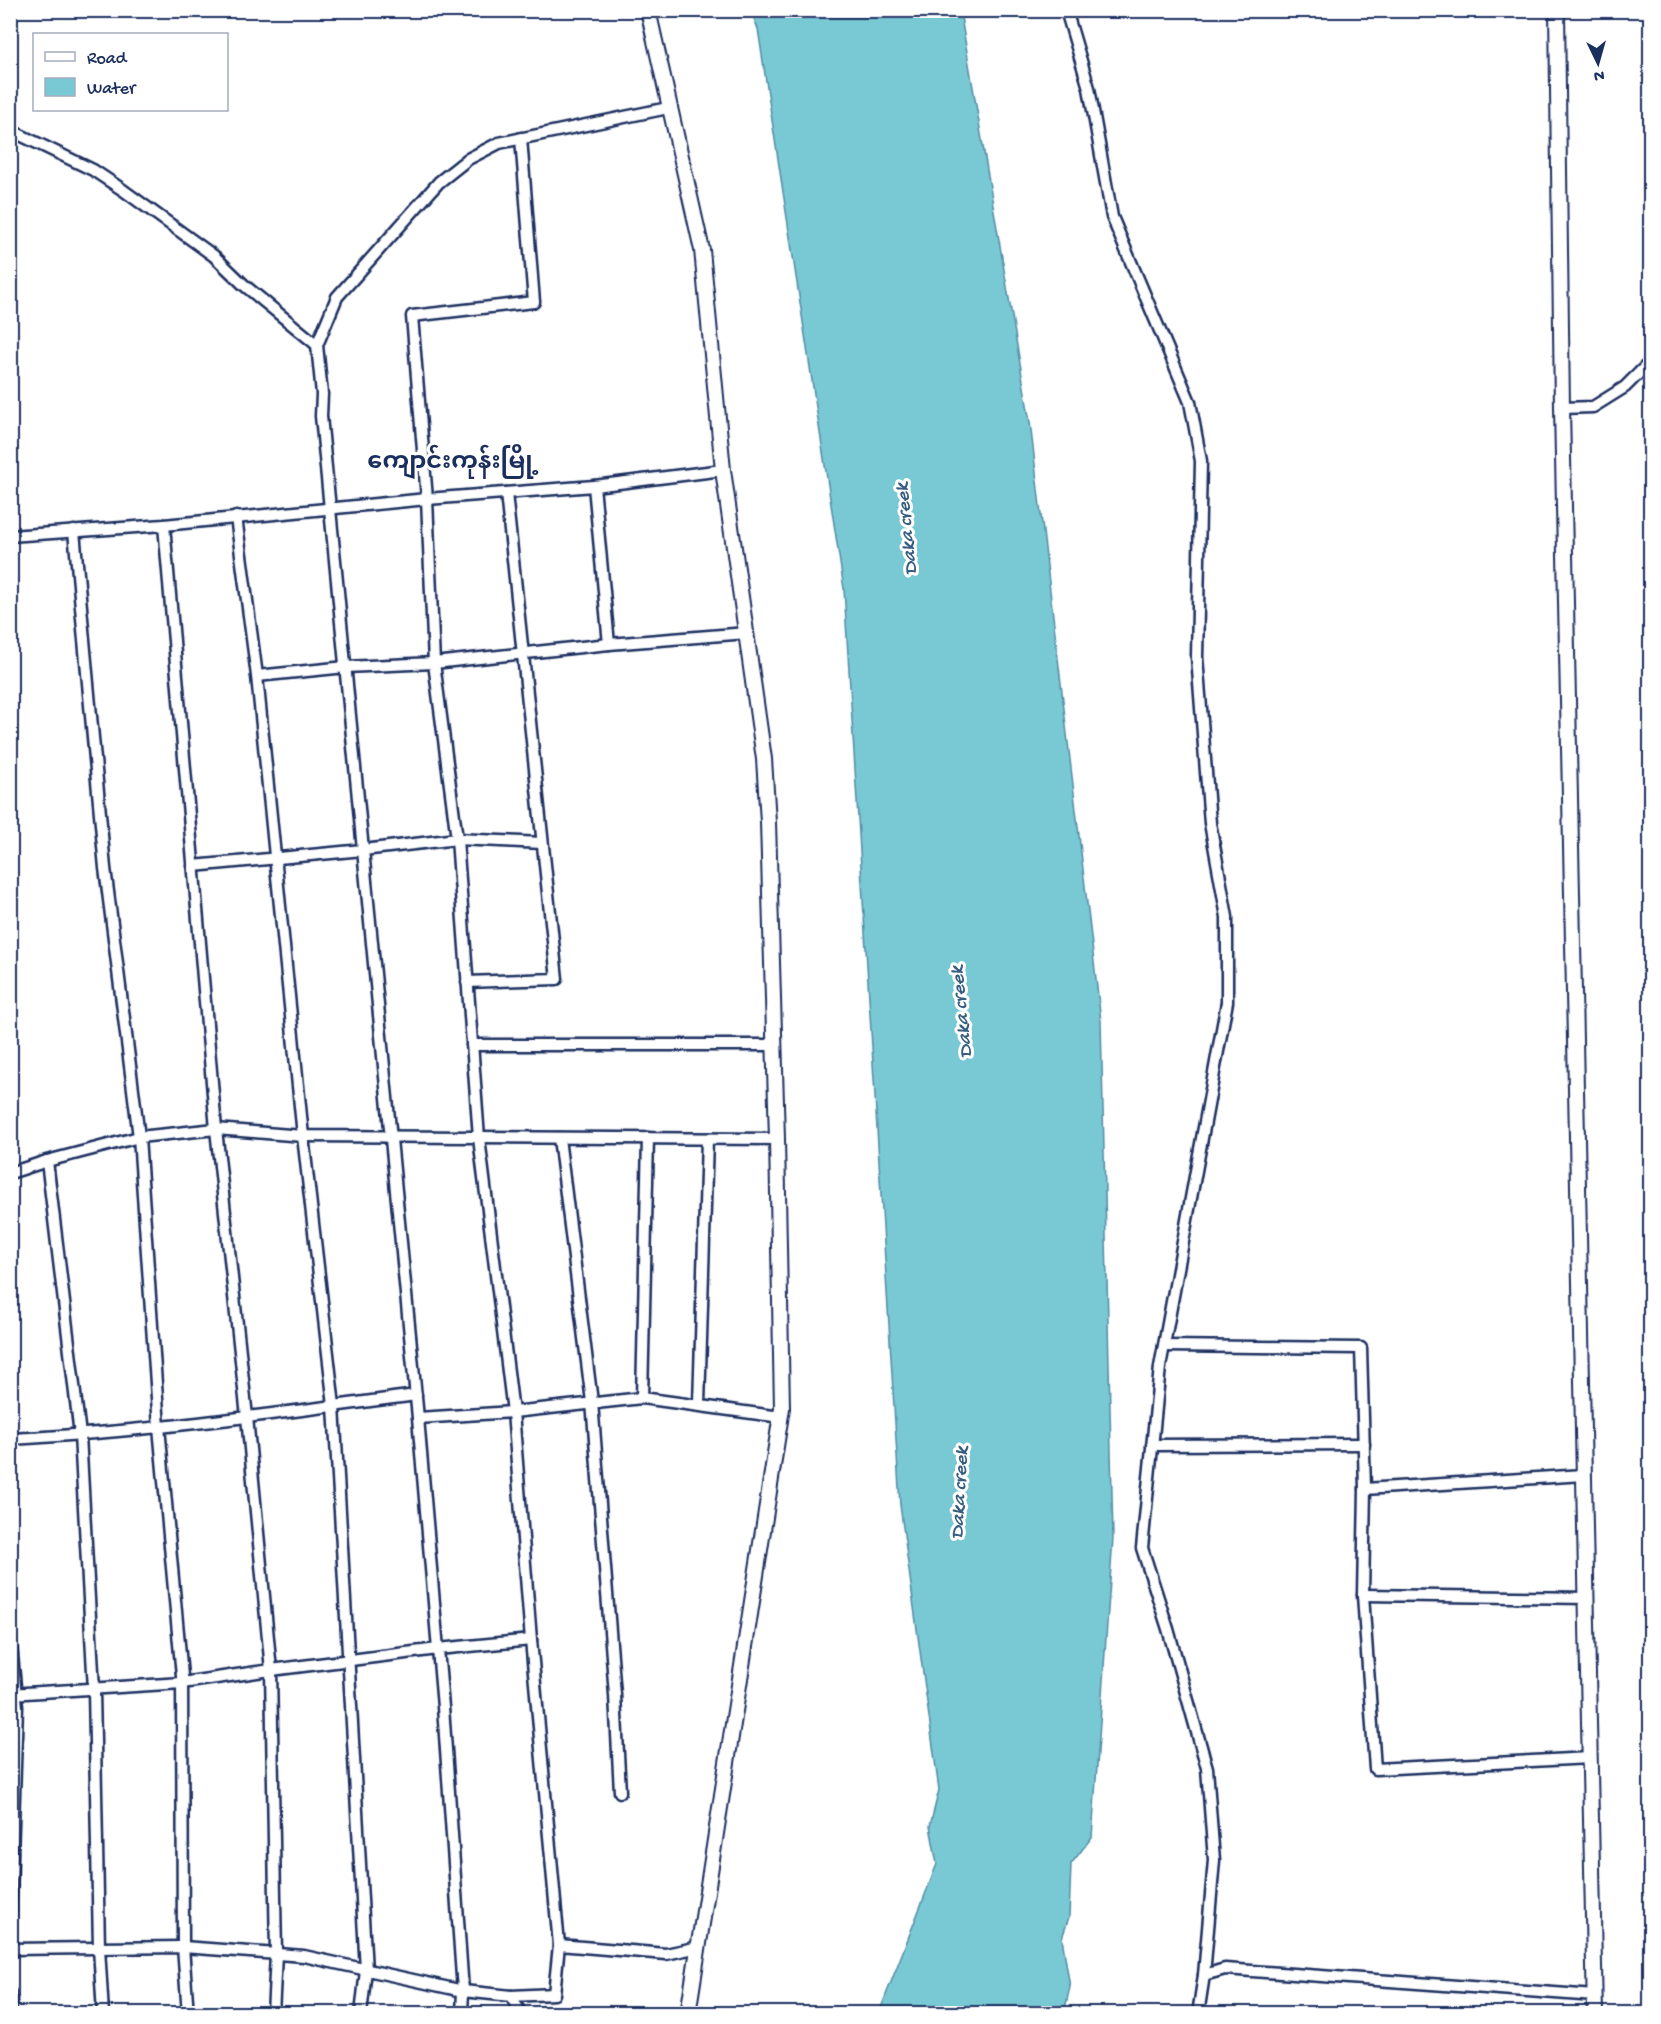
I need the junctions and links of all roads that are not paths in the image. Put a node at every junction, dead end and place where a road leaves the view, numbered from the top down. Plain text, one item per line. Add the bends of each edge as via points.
1 (648, 10) edge
2 (1066, 10) edge
3 (1557, 10) edge
4 (668, 108) junction
5 (10, 130) edge
6 (521, 138) junction
7 (317, 345) junction
8 (1650, 362) edge
9 (1562, 408) junction
10 (723, 470) junction
11 (594, 486) junction
12 (506, 493) junction
13 (427, 499) junction
14 (331, 508) junction
15 (236, 517) junction
16 (164, 525) junction
17 (74, 531) junction
18 (10, 536) edge
19 (747, 633) junction
20 (609, 644) junction
21 (524, 653) junction
22 (434, 663) junction
23 (346, 667) junction
24 (257, 676) junction
25 (457, 839) junction
26 (542, 843) junction
27 (363, 850) junction
28 (275, 859) junction
29 (193, 866) junction
30 (467, 982) junction
31 (472, 1045) junction
32 (775, 1046) junction
33 (216, 1129) junction
34 (303, 1136) junction
35 (139, 1137) junction
36 (391, 1137) junction
37 (479, 1138) junction
38 (559, 1138) junction
39 (648, 1138) junction
40 (707, 1138) junction
41 (777, 1139) junction
42 (47, 1161) junction
43 (10, 1173) edge
44 (1164, 1346) junction
45 (416, 1395) junction
46 (642, 1398) junction
47 (592, 1402) junction
48 (699, 1405) junction
49 (334, 1406) junction
50 (513, 1412) junction
51 (781, 1417) junction
52 (247, 1418) junction
53 (418, 1418) junction
54 (159, 1427) junction
55 (80, 1435) junction
56 (10, 1439) edge
57 (1364, 1444) junction
58 (1152, 1445) junction
59 (1584, 1475) junction
60 (1365, 1489) junction
61 (1363, 1595) junction
62 (1587, 1598) junction
63 (10, 1634) edge
64 (531, 1640) junction
65 (438, 1649) junction
66 (348, 1660) junction
67 (271, 1670) junction
68 (182, 1683) junction
69 (94, 1690) junction
70 (13, 1694) edge
71 (1590, 1758) junction
72 (620, 1792) dead end
73 (10, 1916) edge
74 (559, 1945) junction
75 (183, 1947) junction
76 (699, 1947) junction
77 (99, 1948) junction
78 (10, 1949) edge
79 (276, 1954) junction
80 (366, 1970) junction
81 (1204, 1975) junction
82 (463, 1991) junction
83 (10, 1993) edge
84 (511, 1996) junction
85 (1595, 1996) junction
86 (11, 2013) edge
87 (103, 2013) edge
88 (188, 2013) edge
89 (273, 2013) edge
90 (361, 2013) edge
91 (462, 2013) edge
92 (521, 2013) edge
93 (688, 2013) edge
94 (1198, 2013) edge
95 (1595, 2013) edge

1 - 4 street
2 - 44 street via 1089,88 1112,217 1190,402 1201,461 1197,657 1210,823 1227,917 1227,1002
3 - 9 street
4 - 6 street
4 - 10 street via 702,250
5 - 7 street via 93,170 123,190 214,256
6 - 7 street via 499,143 468,159 439,182 337,297
6 - 13 street via 534,302 412,316
7 - 14 street
8 - 9 street via 1625,387 1593,406
9 - 59 street
10 - 11 street
10 - 19 street
11 - 12 street
11 - 20 street
12 - 13 street
12 - 21 street
13 - 14 street
13 - 22 street
14 - 15 street
14 - 23 street
15 - 16 street
15 - 24 street
16 - 17 street
16 - 29 street
17 - 18 street
17 - 35 street via 105,868
19 - 20 street
19 - 32 street via 764,759
20 - 21 street
21 - 22 street
21 - 26 street
22 - 23 street
22 - 25 street
23 - 24 street
23 - 27 street
24 - 28 street
25 - 26 street
25 - 27 street
25 - 30 street
26 - 30 street via 556,979
27 - 28 street
27 - 36 street
28 - 29 street
28 - 34 street
29 - 33 street
30 - 31 street
31 - 32 street
31 - 37 street
32 - 41 street
33 - 34 street
33 - 35 street
33 - 52 street
34 - 36 street
34 - 49 street
35 - 42 street
35 - 54 street
36 - 37 street
36 - 45 street
37 - 38 street
37 - 50 street
38 - 39 street
38 - 47 street
39 - 40 street
39 - 46 street
40 - 41 street
40 - 48 street
41 - 51 street
42 - 43 street
42 - 55 street
44 - 57 street via 1361,1348
44 - 58 street
45 - 49 street
45 - 53 street
46 - 47 street
46 - 48 street
47 - 50 street
47 - 72 street
48 - 51 street
49 - 52 street
49 - 66 street
50 - 53 street
50 - 64 street
51 - 76 street
52 - 54 street
52 - 67 street
53 - 65 street
54 - 55 street
54 - 68 street
55 - 56 street
55 - 69 street
57 - 58 street
57 - 60 street
58 - 81 street via 1142,1548 1207,1768 1214,1860
59 - 60 street
59 - 62 street
60 - 61 street
61 - 62 street
61 - 71 street via 1375,1768
62 - 71 street
63 - 70 street
64 - 65 street
64 - 74 street
65 - 66 street
65 - 82 street
66 - 67 street
66 - 80 street
67 - 68 street
67 - 79 street
68 - 69 street
68 - 75 street
69 - 70 street
69 - 77 street
70 - 73 street via 17,1707
71 - 85 street
74 - 76 street via 666,1954
74 - 84 street via 554,1994
75 - 77 street
75 - 79 street
75 - 88 street
76 - 93 street
77 - 78 street
77 - 87 street
79 - 80 street
79 - 89 street
80 - 82 street
80 - 90 street
81 - 85 street via 1225,1969
81 - 94 street
82 - 84 street
82 - 91 street
83 - 86 street
84 - 92 street
85 - 95 street

